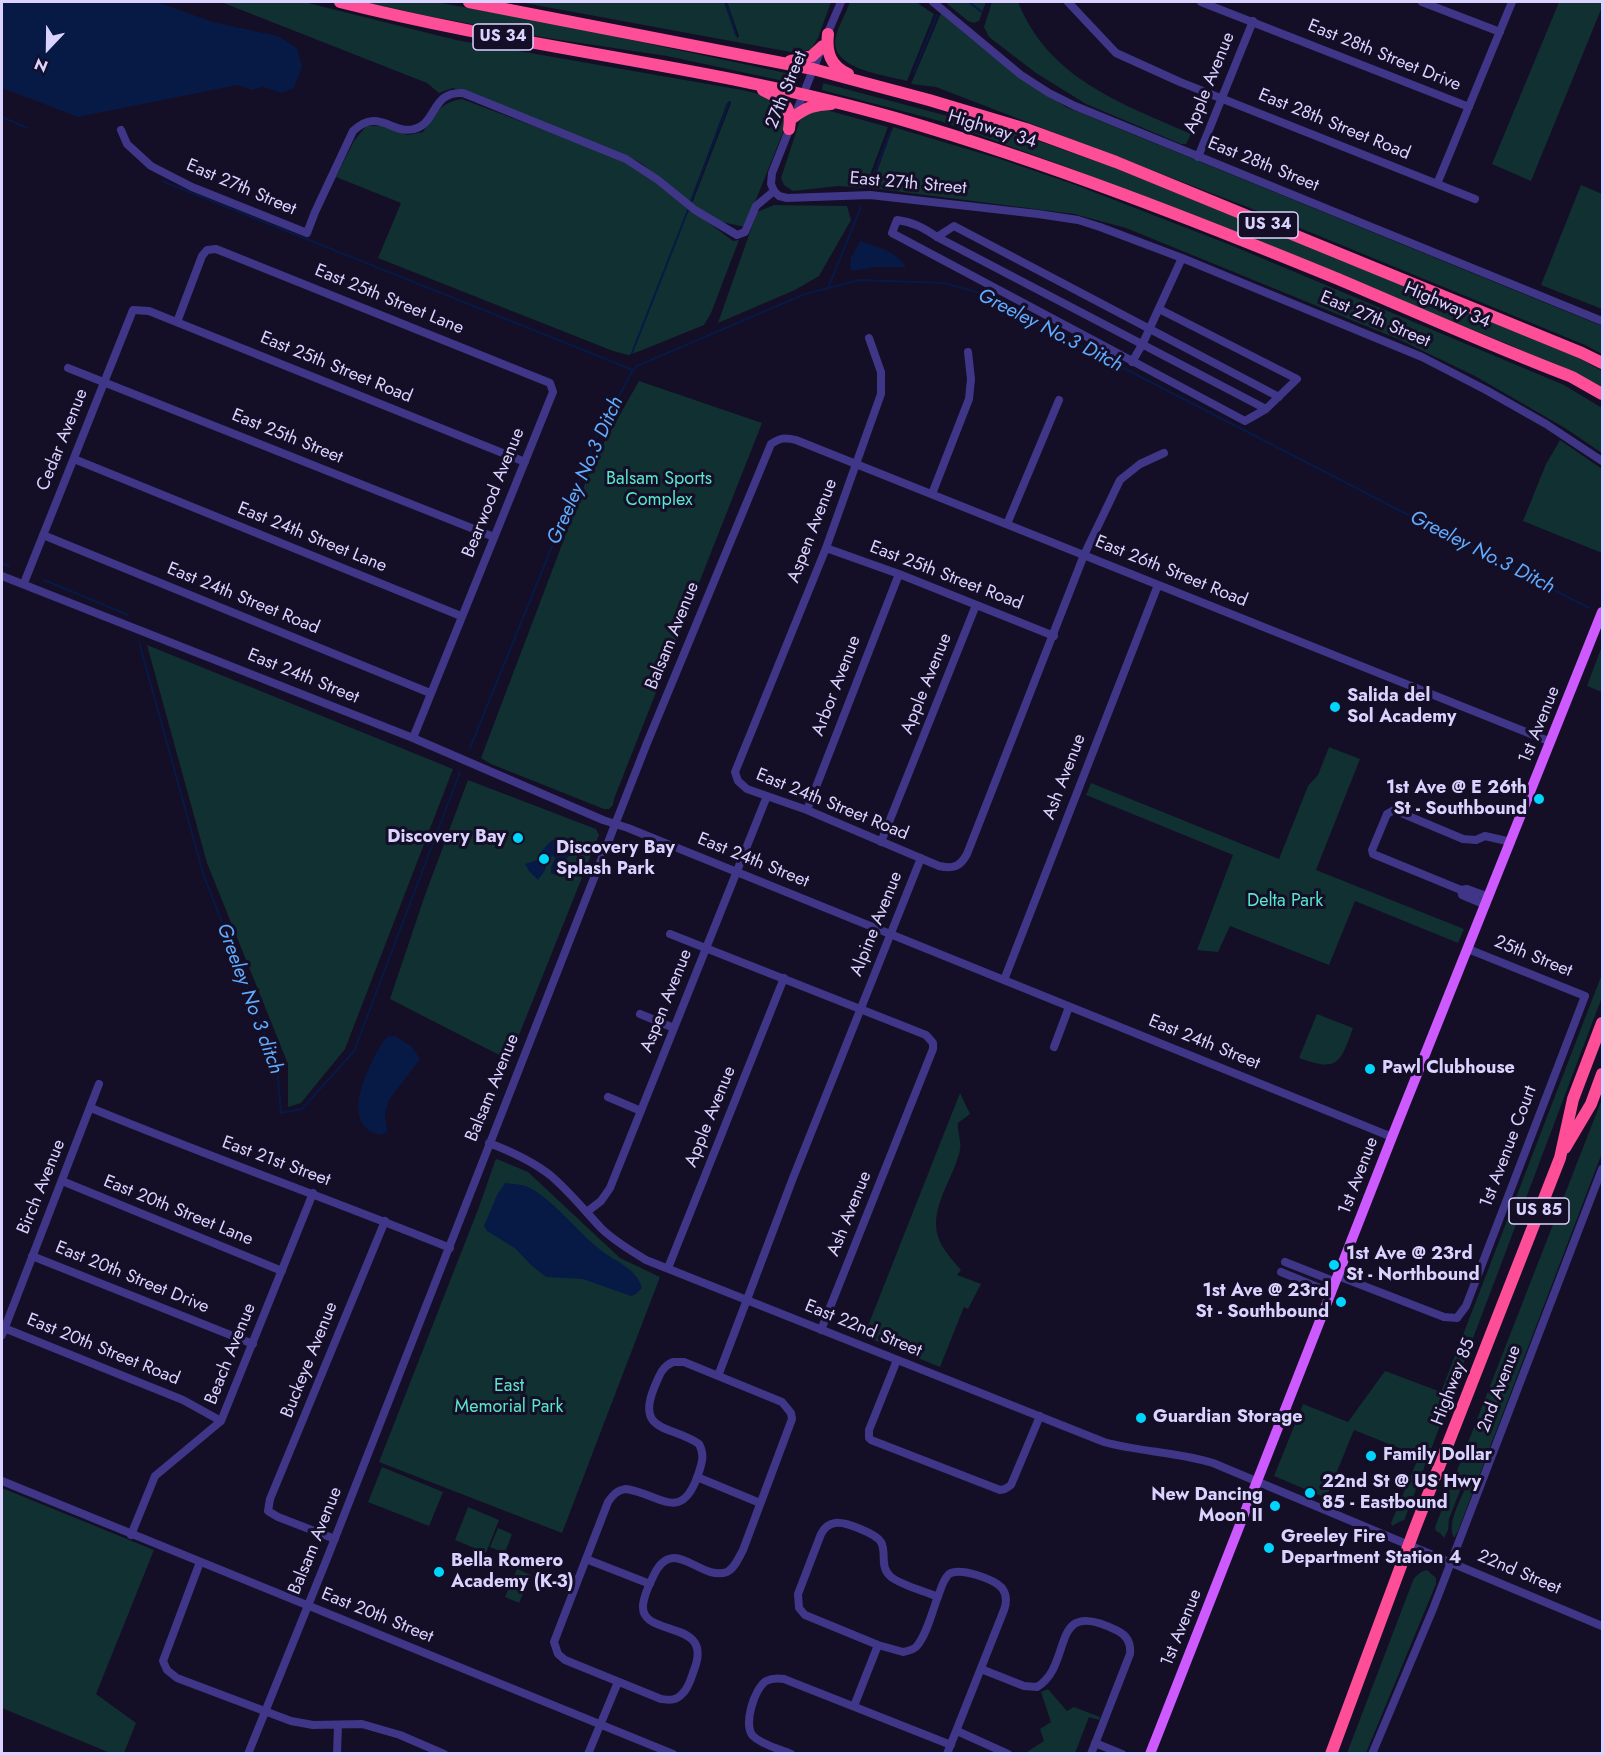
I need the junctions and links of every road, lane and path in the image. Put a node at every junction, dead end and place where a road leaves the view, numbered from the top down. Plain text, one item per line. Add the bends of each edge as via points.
1 (340, 2) edge
2 (469, 2) edge
3 (841, 2) edge
4 (933, 2) edge
5 (1068, 2) edge
6 (1201, 2) edge
7 (1422, 2) edge
8 (1512, 2) edge
9 (1253, 21) junction
10 (1500, 32) junction
11 (825, 40) junction
12 (778, 62) junction
13 (813, 69) junction
14 (745, 82) junction
15 (868, 83) junction
16 (803, 94) junction
17 (1222, 98) junction
18 (840, 104) junction
19 (1469, 107) junction
20 (791, 123) junction
21 (121, 130) dead end
22 (1198, 157) junction
23 (1437, 184) junction
24 (774, 191) junction
25 (1475, 199) dead end
26 (937, 237) junction
27 (1182, 258) junction
28 (1159, 309) junction
29 (134, 310) joint
30 (1602, 321) edge
31 (177, 322) junction
32 (1150, 328) junction
33 (869, 338) dead end
34 (1143, 343) junction
35 (968, 352) dead end
36 (1132, 362) junction
37 (1602, 363) edge
38 (68, 368) dead end
39 (1558, 372) junction
40 (105, 382) junction
41 (550, 383) joint
42 (1602, 394) edge
43 (1279, 397) junction
44 (1059, 400) dead end
45 (1602, 400) edge
46 (1266, 409) junction
47 (778, 439) joint
48 (1164, 453) dead end
49 (74, 459) junction
50 (1602, 461) edge
51 (525, 462) junction
52 (856, 464) junction
53 (932, 495) junction
54 (1007, 524) junction
55 (43, 535) junction
56 (494, 537) junction
57 (826, 548) junction
58 (1084, 555) junction
59 (899, 574) junction
60 (2, 576) edge
61 (24, 583) junction
62 (1158, 585) junction
63 (976, 605) junction
64 (1602, 612) edge
65 (461, 616) junction
66 (1054, 636) junction
67 (430, 693) junction
68 (413, 738) junction
69 (1551, 742) junction
70 (736, 777) joint
71 (767, 796) junction
72 (807, 810) junction
73 (616, 825) junction
74 (881, 842) junction
75 (1510, 842) junction
76 (921, 858) junction
77 (738, 872) junction
78 (1487, 901) junction
79 (670, 933) dead end
80 (890, 934) junction
81 (706, 947) junction
82 (1468, 949) junction
83 (784, 978) junction
84 (1004, 980) junction
85 (1585, 996) joint
86 (1069, 1007) junction
87 (861, 1009) junction
88 (640, 1014) dead end
89 (1602, 1023) edge
90 (674, 1028) junction
91 (1054, 1047) dead end
92 (1602, 1074) edge
93 (99, 1084) dead end
94 (608, 1097) dead end
95 (91, 1108) junction
96 (641, 1111) junction
97 (1392, 1137) junction
98 (489, 1143) junction
99 (1560, 1158) junction
100 (1602, 1169) edge
101 (62, 1181) junction
102 (313, 1193) junction
103 (588, 1211) junction
104 (385, 1221) junction
105 (450, 1248) junction
106 (32, 1256) junction
107 (1285, 1262) dead end
108 (668, 1268) junction
109 (282, 1271) junction
110 (1281, 1272) dead end
111 (1336, 1284) junction
112 (747, 1301) junction
113 (821, 1330) junction
114 (3, 1331) edge
115 (253, 1344) junction
116 (897, 1360) junction
117 (718, 1376) junction
118 (1040, 1416) junction
119 (221, 1421) junction
120 (697, 1477) junction
121 (2, 1481) edge
122 (1257, 1482) junction
123 (760, 1503) junction
124 (131, 1535) junction
125 (335, 1539) junction
126 (1409, 1545) junction
127 (586, 1559) junction
128 (200, 1562) junction
129 (1451, 1563) junction
130 (650, 1584) junction
131 (938, 1597) junction
132 (308, 1606) junction
133 (1602, 1626) edge
134 (878, 1645) junction
135 (981, 1669) junction
136 (618, 1682) junction
137 (854, 1706) junction
138 (265, 1711) junction
139 (601, 1724) junction
140 (338, 1725) junction
141 (957, 1731) junction
142 (1095, 1743) junction
143 (949, 1749) edge
144 (248, 1754) edge
145 (337, 1754) edge
146 (444, 1754) edge
147 (588, 1754) edge
148 (673, 1754) edge
149 (791, 1754) edge
150 (1008, 1754) edge
151 (1091, 1754) edge
152 (1122, 1754) edge
153 (1150, 1754) edge
154 (1331, 1754) edge
155 (1372, 1754) edge

1 - 14 highway, Highway 34 / US 34 via 466,30
2 - 12 highway, Highway 34 / US 34
3 - 11 street, 27th Street
4 - 22 street, East 28th Street via 1014,70 1049,93
5 - 17 street, East 28th Street Road via 1116,52
6 - 9 street, East 28th Street Drive
7 - 10 street
8 - 10 street
9 - 17 street, Apple Avenue
9 - 19 street, East 28th Street Drive
10 - 19 street
11 - 12 highway via 812,56
11 - 13 street, 27th Street
11 - 15 highway via 834,65
12 - 13 highway, Highway 34 / US 34
13 - 15 highway, Highway 34 / US 34
13 - 16 street, 27th Street
14 - 16 highway, Highway 34 / US 34
14 - 20 highway via 785,104
15 - 37 highway, Highway 34 / US 34 via 1026,129 1116,162
16 - 18 highway, Highway 34 / US 34
16 - 20 street, 27th Street
17 - 22 street, Apple Avenue
17 - 23 street, East 28th Street Road
18 - 20 highway via 814,105 804,109
18 - 39 highway, Highway 34 / US 34 via 1074,175
19 - 23 street
20 - 24 street, 27th Street via 772,173
21 - 24 street, East 27th Street via 127,144 151,166 307,233 353,130 370,121 415,129 430,117 439,101 454,92 626,159 695,210 737,235 746,232 756,206
22 - 30 street, East 28th Street
23 - 25 street, East 28th Street Road
24 - 27 street, East 27th Street via 787,198 870,195 1078,220
26 - 32 street via 954,226
26 - 34 street
26 - 36 street via 922,227 897,220 892,233
27 - 28 street
27 - 50 street, East 27th Street via 1422,357 1546,424
28 - 32 street
28 - 43 street via 1297,379
29 - 31 street, East 25th Street Road via 149,311
29 - 40 street, Cedar Avenue
31 - 41 street, East 25th Street Lane via 202,256 207,250 216,249
31 - 51 street, East 25th Street Road
32 - 34 street
32 - 43 street
33 - 52 street, Aspen Avenue via 881,372 881,394
34 - 36 street
34 - 46 street
35 - 53 street via 969,399
36 - 46 street via 1245,421
38 - 40 street, East 25th Street
39 - 42 highway, Highway 34 / US 34
39 - 45 highway
40 - 49 street, Cedar Avenue
40 - 56 street, East 25th Street
41 - 51 street, Bearwood Avenue via 553,392
43 - 46 street
44 - 54 street
47 - 52 street, East 26th Street Road via 796,440
47 - 73 street, Balsam Avenue via 765,455
48 - 58 street, Alpine Avenue via 1140,464 1120,480
49 - 55 street, Cedar Avenue
49 - 65 street, East 24th Street Lane
51 - 56 street, Bearwood Avenue
52 - 53 street, East 26th Street Road
52 - 57 street, Aspen Avenue
53 - 54 street, East 26th Street Road
54 - 58 street, East 26th Street Road
55 - 61 street, Cedar Avenue
55 - 67 street, East 24th Street Road
56 - 65 street, Bearwood Avenue
57 - 59 street, East 25th Street Road
57 - 70 street, Aspen Avenue via 738,763
58 - 62 street, East 26th Street Road
58 - 66 street, Alpine Avenue
59 - 63 street, East 25th Street Road
59 - 72 street, Arbor Avenue
60 - 61 street, East 24th Street
61 - 68 street, East 24th Street
62 - 69 street, East 26th Street Road
62 - 84 street, Ash Avenue
63 - 66 street, East 25th Street Road
63 - 74 street, Apple Avenue
64 - 69 main road, 1st Avenue
65 - 67 street
66 - 76 street, Alpine Avenue via 963,861 949,868
67 - 68 street
68 - 73 street, East 24th Street
69 - 75 main road, 1st Avenue
70 - 71 street, East 24th Street Road via 741,785
71 - 72 street, East 24th Street Road
71 - 77 street, Aspen Avenue
72 - 74 street, East 24th Street Road
73 - 77 street, East 24th Street
73 - 98 street, Balsam Avenue
74 - 76 street, East 24th Street Road
75 - 78 main road, 1st Avenue
75 - 78 street via 1485,836 1463,839 1394,810 1387,814 1372,850 1373,854 1461,890 1462,895
76 - 80 street, Alpine Avenue
77 - 80 street, East 24th Street
77 - 81 street, Aspen Avenue
78 - 82 main road, 1st Avenue
79 - 81 street
80 - 84 street, East 24th Street
80 - 87 street, Alpine Avenue
81 - 83 street
81 - 90 street, Aspen Avenue
82 - 85 street, 25th Street
82 - 97 main road, 1st Avenue
83 - 87 street
83 - 108 street, Apple Avenue
84 - 86 street, East 24th Street
85 - 111 street, 1st Avenue Court via 1464,1309 1457,1318
86 - 91 street
86 - 97 street, East 24th Street
87 - 112 street, Alpine Avenue
87 - 113 street, Ash Avenue via 926,1035 933,1049
88 - 90 street
89 - 99 highway, Highway 85 / US 85 via 1573,1099
90 - 96 street, Aspen Avenue
92 - 99 highway, Highway 85 / US 85 via 1591,1104
93 - 95 street, Birch Avenue
94 - 96 street
95 - 101 street, Birch Avenue
95 - 102 street, East 21st Street
96 - 103 street, Aspen Avenue via 610,1188
97 - 111 main road, 1st Avenue
98 - 103 street, East 22nd Street via 549,1174
98 - 105 street, Balsam Avenue
99 - 126 highway, Highway 85 / US 85
100 - 129 street, 2nd Avenue
101 - 106 street, Birch Avenue
101 - 109 street, East 20th Street Lane
102 - 104 street, East 21st Street
102 - 109 street, Beach Avenue
103 - 108 street, East 22nd Street via 618,1242 646,1260
104 - 105 street, East 21st Street
104 - 125 street, Buckeye Avenue via 268,1511
105 - 125 street, Balsam Avenue
106 - 114 street, Birch Avenue
106 - 115 street, East 20th Street Drive
107 - 111 street
108 - 112 street, East 22nd Street
109 - 115 street, Beach Avenue
110 - 111 street
111 - 122 main road, 1st Avenue
112 - 113 street, East 22nd Street
112 - 117 street, Alpine Avenue
113 - 116 street, East 22nd Street
114 - 119 street, East 20th Street Road via 183,1400
115 - 119 street, Beach Avenue
116 - 118 street, East 22nd Street
116 - 118 street via 869,1430 871,1440 1000,1490 1011,1485
117 - 120 street via 684,1362 673,1362 663,1368 648,1405 655,1423 699,1444 703,1455
117 - 123 street via 782,1402 791,1413 791,1425
118 - 122 street, East 22nd Street via 1104,1442 1197,1458
119 - 124 street, Beach Avenue via 155,1476
120 - 123 street
120 - 127 street via 689,1495 677,1503 632,1490 615,1493
121 - 124 street, East 20th Street
122 - 126 street, 22nd Street
122 - 153 main road, 1st Avenue
123 - 130 street via 743,1550 730,1569 712,1572 680,1559 668,1559 657,1567
124 - 128 street, East 20th Street
125 - 132 street, Balsam Avenue
126 - 129 street, 22nd Street
126 - 154 highway, Highway 85 / US 85
127 - 130 street
127 - 136 street via 555,1638 555,1648 565,1660
128 - 132 street, East 20th Street
128 - 138 street via 163,1661 177,1678
129 - 133 street, 22nd Street
129 - 155 street, 2nd Avenue
130 - 136 street via 643,1607 648,1619 692,1639 699,1658 686,1690 675,1699 661,1699
131 - 134 street via 916,1647 903,1653
131 - 134 street via 890,1576 884,1567 883,1548 874,1536 842,1523 826,1527 798,1594 799,1608 810,1618
131 - 135 street via 950,1574 963,1571 997,1584 1005,1594 1006,1604
132 - 138 street, Balsam Avenue
132 - 139 street, East 20th Street
134 - 137 street
135 - 141 street
135 - 142 street via 1024,1686 1038,1687 1049,1677 1074,1624 1092,1621 1119,1632 1129,1642 1130,1654
136 - 139 street
137 - 143 street
137 - 149 street via 784,1679 767,1681 748,1716 748,1727 759,1741
138 - 140 street via 291,1721
138 - 144 street, Balsam Avenue
139 - 147 street
139 - 148 street, East 20th Street
140 - 145 street
140 - 146 street via 362,1724
141 - 143 street
141 - 150 street
142 - 151 street
142 - 152 street

